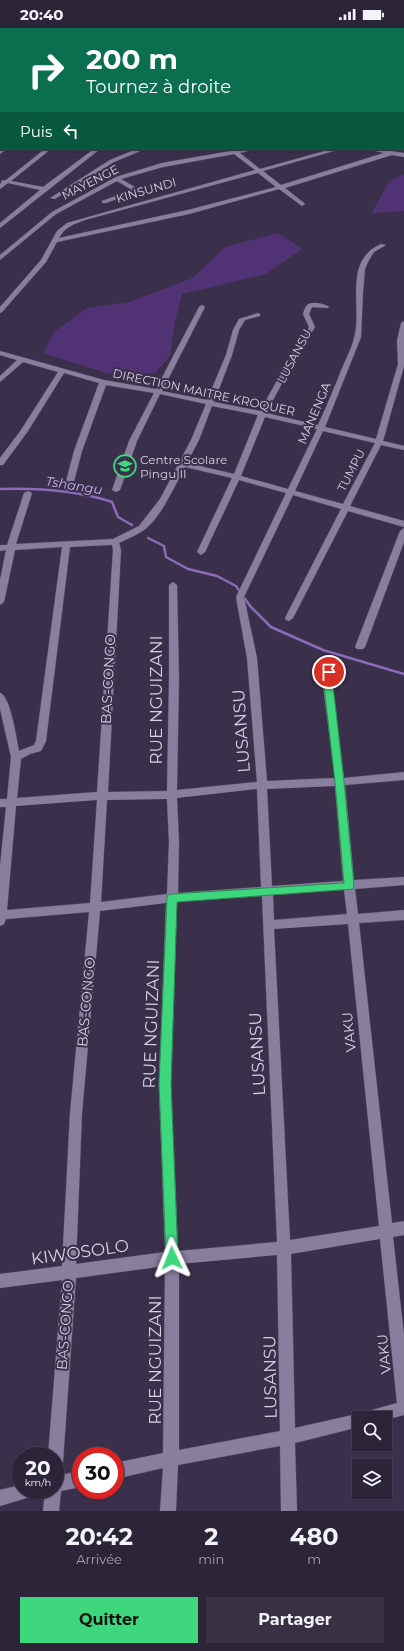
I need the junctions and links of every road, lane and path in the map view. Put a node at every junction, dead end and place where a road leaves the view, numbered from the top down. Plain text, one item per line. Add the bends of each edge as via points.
1 (47, 150) edge
2 (96, 150) edge
3 (140, 150) edge
4 (334, 150) edge
5 (374, 150) edge
6 (234, 151) edge
7 (391, 153) junction
8 (404, 155) edge
9 (260, 170) junction
10 (117, 179) junction
11 (0, 180) edge
12 (7, 182) junction
13 (0, 187) edge
14 (280, 187) junction
15 (44, 189) junction
16 (54, 198) dead end
17 (104, 202) dead end
18 (302, 204) dead end
19 (0, 226) edge
20 (55, 241) junction
21 (383, 246) dead end
22 (0, 258) edge
23 (202, 307) dead end
24 (326, 307) dead end
25 (0, 311) edge
26 (258, 315) dead end
27 (404, 323) edge
28 (0, 353) edge
29 (22, 359) junction
30 (63, 370) junction
31 (0, 380) edge
32 (103, 382) junction
33 (159, 392) junction
34 (210, 403) junction
35 (262, 414) junction
36 (321, 428) junction
37 (379, 442) junction
38 (404, 448) edge
39 (0, 463) edge
40 (182, 464) junction
41 (237, 477) junction
42 (68, 489) dead end
43 (116, 490) dead end
44 (290, 492) junction
45 (28, 493) dead end
46 (345, 508) junction
47 (404, 524) edge
48 (404, 531) edge
49 (116, 542) junction
50 (66, 545) junction
51 (12, 547) junction
52 (0, 548) edge
53 (201, 552) dead end
54 (173, 585) dead end
55 (242, 593) joint
56 (0, 602) edge
57 (289, 618) dead end
58 (360, 647) dead end
59 (330, 658) dead end
60 (0, 696) edge
61 (16, 757) junction
62 (404, 776) edge
63 (340, 782) junction
64 (262, 786) junction
65 (172, 795) junction
66 (101, 796) junction
67 (12, 802) junction
68 (0, 803) edge
69 (404, 882) edge
70 (350, 886) junction
71 (267, 891) junction
72 (172, 898) junction
73 (95, 907) junction
74 (404, 915) edge
75 (0, 917) edge
76 (353, 919) junction
77 (268, 925) junction
78 (404, 1228) edge
79 (385, 1230) junction
80 (284, 1248) junction
81 (172, 1258) junction
82 (69, 1273) junction
83 (0, 1281) edge
84 (404, 1402) edge
85 (404, 1408) edge
86 (392, 1411) edge
87 (352, 1422) edge
88 (288, 1437) junction
89 (56, 1447) edge
90 (171, 1459) junction
91 (124, 1469) edge
92 (12, 1495) edge
93 (0, 1498) edge
94 (52, 1499) edge
95 (51, 1511) edge
96 (168, 1511) edge
97 (289, 1511) edge

1 - 12 street
2 - 15 street
3 - 16 street via 112,161
4 - 9 street, KINSUNDI
5 - 7 street
6 - 9 street
6 - 10 street, MAYENGE via 162,165
7 - 8 street
7 - 14 street
9 - 14 street
9 - 20 street, KINSUNDI via 83,219 69,224 60,231
10 - 17 street via 137,190
10 - 22 street, MAYENGE via 54,213
11 - 12 street
12 - 13 street
12 - 15 street
14 - 18 street
14 - 20 street via 190,212
15 - 19 street
20 - 25 street, KINSUNDI via 44,261
21 - 36 street, MANENGA via 373,250 364,266 359,307 360,330
23 - 33 street
24 - 35 street, LUSANSU via 310,305 306,314 312,327
26 - 34 street via 242,319
27 - 37 street, TUMPU via 400,341 401,364
28 - 29 street, DIRECTION MAITRE KROQUER
29 - 30 street, DIRECTION MAITRE KROQUER
29 - 31 street
30 - 32 street, DIRECTION MAITRE KROQUER
30 - 39 street
32 - 33 street, DIRECTION MAITRE KROQUER
32 - 42 street via 78,451
33 - 34 street, DIRECTION MAITRE KROQUER
33 - 43 street via 133,441
34 - 35 street, DIRECTION MAITRE KROQUER
34 - 40 street
35 - 36 street, DIRECTION MAITRE KROQUER
35 - 41 street, LUSANSU
36 - 37 street, DIRECTION MAITRE KROQUER
36 - 44 street, MANENGA
37 - 38 street, DIRECTION MAITRE KROQUER
37 - 46 street, TUMPU
40 - 41 street
40 - 49 street via 151,518 142,528
41 - 44 street
41 - 53 street, LUSANSU
44 - 46 street
44 - 55 street, MANENGA
45 - 51 street
46 - 47 street
46 - 57 street, TUMPU
48 - 58 street
49 - 50 street
49 - 66 street, BAS-CONGO
50 - 51 street
50 - 61 street via 41,741 38,748
51 - 52 street
51 - 56 street
54 - 65 street, RUE NGUIZANI
55 - 64 street, LUSANSU via 252,658
59 - 63 street, VAKU via 328,686
60 - 61 street
61 - 67 street
62 - 63 street
63 - 64 street
63 - 70 street, VAKU
64 - 65 street
64 - 71 street, LUSANSU
65 - 66 street
65 - 72 street, RUE NGUIZANI
66 - 67 street
66 - 73 street, BAS-CONGO
67 - 68 street
67 - 75 street
69 - 70 street
70 - 71 street
70 - 76 street, VAKU
71 - 72 street
71 - 77 street, LUSANSU
72 - 73 street
72 - 81 street, RUE NGUIZANI via 165,1084
73 - 75 street
73 - 82 street, BAS-CONGO via 76,1114
74 - 76 street
76 - 77 street
76 - 79 street, VAKU
77 - 80 street, LUSANSU
78 - 79 street, KIWOSOLO
79 - 80 street, KIWOSOLO
79 - 84 street, VAKU
80 - 81 street, KIWOSOLO
80 - 88 street, LUSANSU
81 - 82 street, KIWOSOLO
81 - 90 street, RUE NGUIZANI
82 - 83 street, KIWOSOLO
82 - 89 street, BAS-CONGO
85 - 86 street
87 - 88 street
88 - 90 street
88 - 97 street, LUSANSU
90 - 91 street
90 - 96 street, RUE NGUIZANI
92 - 93 street
94 - 95 street

